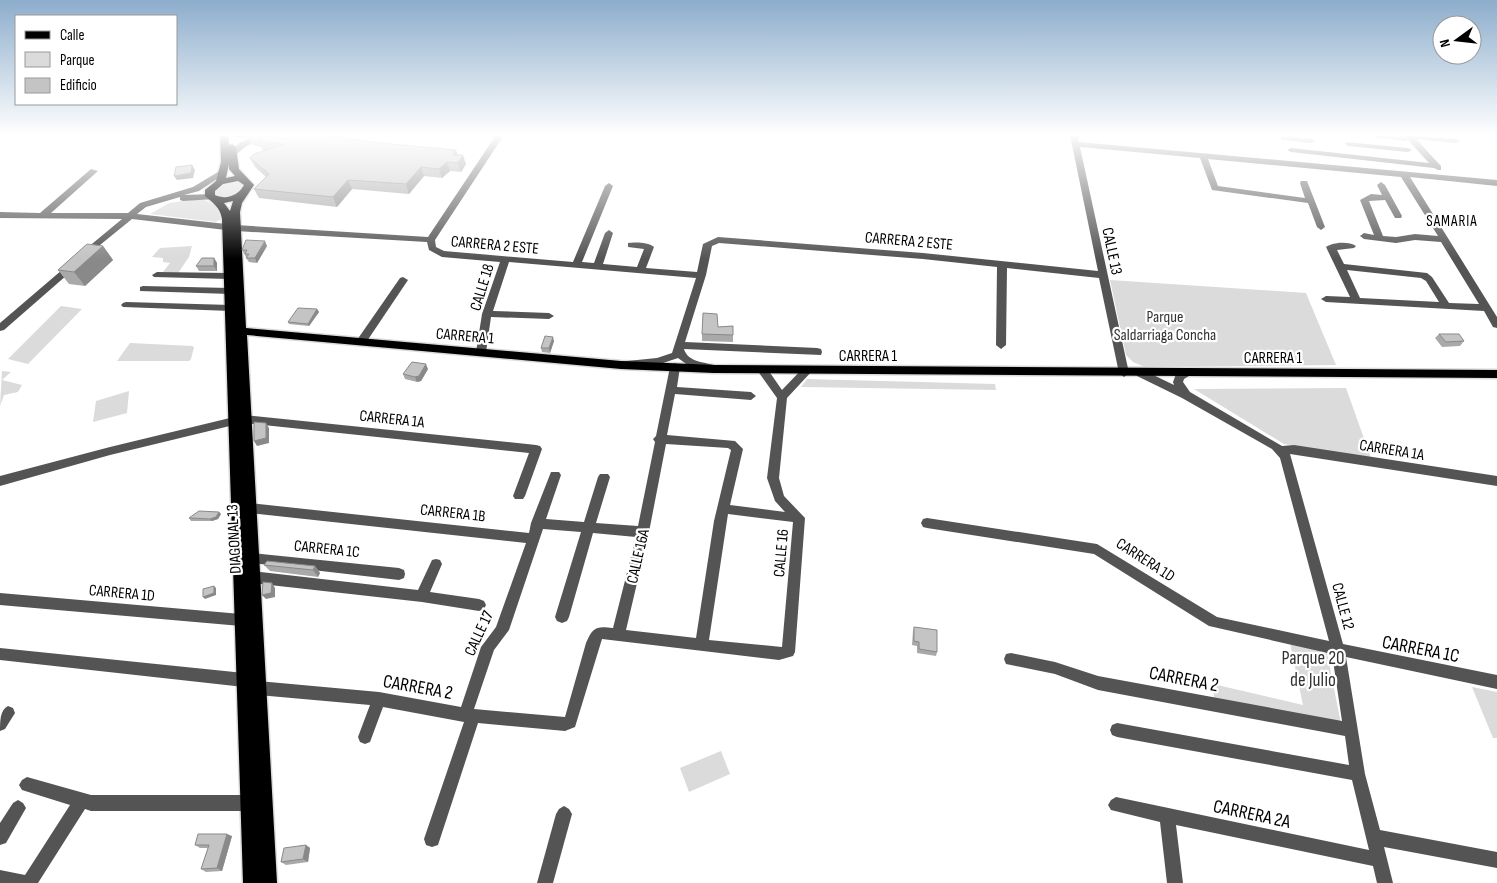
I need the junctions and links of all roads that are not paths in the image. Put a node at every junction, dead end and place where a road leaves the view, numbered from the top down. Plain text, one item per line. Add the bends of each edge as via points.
1 (88, 176) edge
2 (216, 176) edge
3 (222, 176) edge
4 (240, 176) edge
5 (473, 176) edge
6 (1083, 176) edge
7 (1211, 176) edge
8 (1405, 176) edge
9 (1426, 176) edge
10 (1444, 178) joint
11 (242, 179) junction
12 (220, 182) junction
13 (1497, 183) edge
14 (1304, 184) dead end
15 (1381, 185) dead end
16 (609, 186) dead end
17 (242, 194) junction
18 (214, 198) junction
19 (1388, 198) junction
20 (1310, 201) junction
21 (160, 204) junction
22 (43, 215) junction
23 (0, 216) edge
24 (129, 216) junction
25 (1398, 216) dead end
26 (153, 219) junction
27 (231, 227) junction
28 (1321, 227) dead end
29 (609, 233) dead end
30 (1364, 236) dead end
31 (1380, 238) junction
32 (1444, 238) junction
33 (431, 240) junction
34 (631, 246) dead end
35 (1351, 246) dead end
36 (505, 261) junction
37 (1002, 264) junction
38 (576, 266) junction
39 (1339, 266) junction
40 (597, 267) junction
41 (641, 269) junction
42 (157, 274) dead end
43 (701, 275) junction
44 (1103, 275) junction
45 (229, 276) junction
46 (403, 280) dead end
47 (143, 289) dead end
48 (230, 291) junction
49 (1326, 299) dead end
50 (1356, 299) junction
51 (1445, 304) junction
52 (126, 305) dead end
53 (231, 308) junction
54 (1486, 308) junction
55 (487, 314) junction
56 (548, 316) dead end
57 (1497, 325) edge
58 (0, 328) edge
59 (235, 330) junction
60 (361, 342) junction
61 (1002, 345) dead end
62 (679, 347) junction
63 (481, 352) junction
64 (817, 352) dead end
65 (621, 364) junction
66 (675, 367) junction
67 (714, 369) junction
68 (762, 370) junction
69 (808, 370) junction
70 (1124, 373) junction
71 (1141, 373) junction
72 (1188, 373) junction
73 (1497, 374) edge
74 (670, 390) junction
75 (1186, 394) junction
76 (751, 396) dead end
77 (782, 397) junction
78 (239, 420) junction
79 (660, 439) junction
80 (1291, 447) junction
81 (554, 475) dead end
82 (604, 477) dead end
83 (0, 481) edge
84 (1496, 484) edge
85 (519, 496) dead end
86 (249, 508) junction
87 (724, 510) junction
88 (799, 518) junction
89 (537, 523) junction
90 (927, 523) dead end
91 (589, 527) junction
92 (643, 532) junction
93 (532, 538) junction
94 (251, 558) junction
95 (436, 564) dead end
96 (400, 574) dead end
97 (252, 577) junction
98 (422, 596) junction
99 (0, 599) edge
100 (479, 605) dead end
101 (562, 617) dead end
102 (241, 620) junction
103 (618, 634) junction
104 (702, 644) junction
105 (1338, 650) junction
106 (0, 654) edge
107 (1010, 659) dead end
108 (244, 680) junction
109 (1497, 682) edge
110 (258, 688) junction
111 (379, 700) junction
112 (470, 716) junction
113 (1117, 730) dead end
114 (1351, 730) junction
115 (365, 737) dead end
116 (1358, 774) junction
117 (27, 785) dead end
118 (248, 803) junction
119 (1116, 804) dead end
120 (78, 806) dead end
121 (18, 808) dead end
122 (564, 814) dead end
123 (1167, 815) junction
124 (0, 837) edge
125 (1374, 837) junction
126 (432, 839) dead end
127 (1380, 860) junction
128 (1497, 860) edge
129 (0, 878) edge
130 (28, 883) edge
131 (252, 883) edge
132 (268, 883) edge
133 (545, 883) edge
134 (1175, 883) edge
135 (1386, 883) edge

1 - 22 street
2 - 24 street via 201,187 148,202
3 - 12 main road
4 - 11 main road
5 - 33 street
6 - 44 street, CALLE 13
7 - 20 street via 1215,188
8 - 32 street
9 - 10 street
10 - 13 street
11 - 12 main road
11 - 17 main road, DIAGONAL 13 via 249,185
12 - 18 main road via 210,190
14 - 20 street
15 - 19 street
16 - 38 street
17 - 18 main road via 230,199
17 - 27 main road, DIAGONAL 13
18 - 21 street via 192,197
18 - 27 main road, DIAGONAL 13 via 226,212
19 - 25 street
19 - 31 street via 1364,200
20 - 28 street
21 - 24 street
21 - 26 street via 149,212
22 - 23 street, CARRERA 2 ESTE
22 - 24 street, CARRERA 2 ESTE
24 - 26 street, CARRERA 2 ESTE
24 - 58 street
26 - 27 street, CARRERA 2 ESTE
27 - 33 street, CARRERA 2 ESTE
27 - 45 main road, DIAGONAL 13
27 - 59 main road, DIAGONAL 13
29 - 40 street
30 - 31 street
31 - 32 street
32 - 54 street
33 - 36 street, CARRERA 2 ESTE via 432,248 442,254
34 - 41 street via 649,247
35 - 39 street via 1331,247
36 - 38 street, CARRERA 2 ESTE
36 - 55 street, CALLE 18
37 - 43 street, CARRERA 2 ESTE via 712,241 708,244
37 - 44 street, CARRERA 2 ESTE
37 - 61 street
38 - 40 street, CARRERA 2 ESTE
39 - 50 street
39 - 51 street via 1424,275 1430,279
40 - 41 street, CARRERA 2 ESTE
41 - 43 street, CARRERA 2 ESTE
42 - 45 street
43 - 62 street
44 - 70 street, CALLE 13
45 - 48 main road, DIAGONAL 13
46 - 60 street
47 - 48 street
48 - 53 main road, DIAGONAL 13
49 - 50 street
50 - 51 street
51 - 54 street
52 - 53 street
53 - 59 main road, DIAGONAL 13
54 - 57 street
55 - 56 street
55 - 63 street, CALLE 18
59 - 60 main road, CARRERA 1
59 - 78 main road, DIAGONAL 13
60 - 63 main road, CARRERA 1
62 - 64 street
62 - 65 street via 676,355 666,361
62 - 67 street via 685,360
63 - 65 main road, CARRERA 1
65 - 66 main road, CARRERA 1
66 - 67 main road, CARRERA 1
66 - 74 street, CALLE 16A
67 - 68 main road, CARRERA 1
68 - 69 main road, CARRERA 1
68 - 77 street
69 - 70 main road, CARRERA 1
69 - 77 street
70 - 71 main road, CARRERA 1
71 - 72 main road, CARRERA 1
71 - 75 street
72 - 73 main road, CARRERA 1
72 - 75 street via 1178,382
74 - 76 street
74 - 79 street, CALLE 16A
75 - 80 street
77 - 88 street, CALLE 16 via 774,486 781,501
78 - 83 street, CARRERA 1A
78 - 85 street, CARRERA 1A via 536,449
78 - 86 main road, DIAGONAL 13
78 - 102 main road, DIAGONAL 13
79 - 87 street via 736,447
79 - 92 street, CALLE 16A
80 - 84 street, CARRERA 1A
80 - 105 street, CALLE 12
81 - 89 street
82 - 91 street
86 - 93 street, CARRERA 1B
86 - 94 main road, DIAGONAL 13
87 - 88 street
87 - 104 street
88 - 104 street, CALLE 16 via 788,652 779,654
89 - 91 street
89 - 93 street
90 - 105 street, CARRERA 1D via 1097,549 1207,620
91 - 92 street
91 - 101 street
92 - 103 street, CALLE 16A
93 - 112 street, CALLE 17 via 502,630 488,647
94 - 96 street, CARRERA 1C
94 - 97 main road, DIAGONAL 13
95 - 98 street
97 - 98 street
97 - 110 main road, DIAGONAL 13
98 - 100 street
99 - 102 street, CARRERA 1D
102 - 108 main road, DIAGONAL 13
103 - 104 street
103 - 112 street, CARRERA 2 via 600,633 596,636 570,722
105 - 109 street, CARRERA 1C via 1407,669
105 - 114 street, CALLE 12
106 - 108 street
107 - 114 street, CARRERA 2 via 1055,668 1098,683
108 - 118 main road, DIAGONAL 13
110 - 111 street, CARRERA 2
110 - 132 main road, DIAGONAL 13
111 - 112 street, CARRERA 2
111 - 115 street
112 - 126 street, CALLE 17
113 - 116 street
114 - 116 street, CALLE 12
116 - 125 street, CALLE 12
117 - 118 street via 91,803
118 - 131 main road, DIAGONAL 13
119 - 123 street, CARRERA 2A
120 - 130 street
121 - 124 street
122 - 133 street
123 - 127 street, CARRERA 2A
123 - 134 street
125 - 127 street, CALLE 12
125 - 128 street
127 - 135 street, CALLE 12
129 - 130 street

